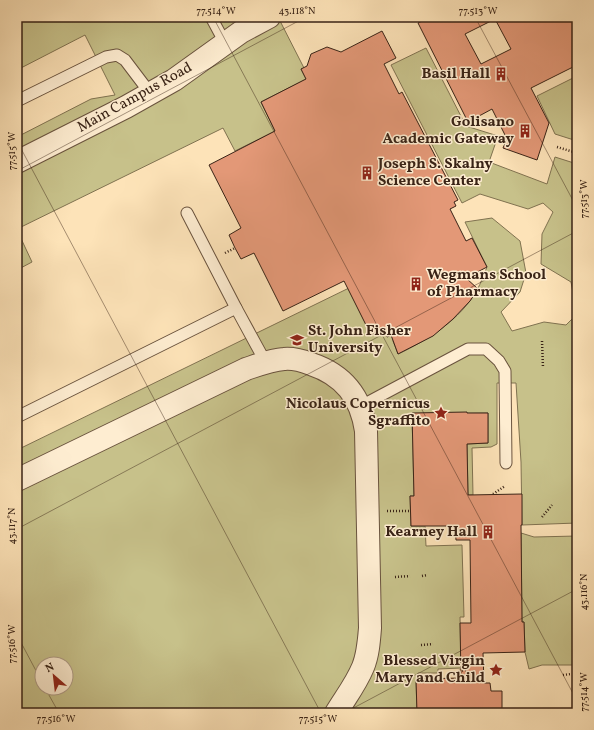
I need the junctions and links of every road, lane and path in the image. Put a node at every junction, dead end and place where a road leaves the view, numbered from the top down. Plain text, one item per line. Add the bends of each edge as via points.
1 (211, 17) edge
2 (269, 17) edge
3 (225, 43) junction
4 (150, 93) junction
5 (17, 101) edge
6 (557, 147) dead end
7 (577, 153) edge
8 (17, 162) edge
9 (187, 213) dead end
10 (235, 248) dead end
11 (222, 254) dead end
12 (236, 308) junction
13 (542, 341) dead end
14 (266, 363) junction
15 (543, 368) dead end
16 (360, 406) junction
17 (17, 416) edge
18 (506, 463) dead end
19 (17, 480) edge
20 (505, 486) dead end
21 (493, 494) dead end
22 (552, 505) dead end
23 (386, 511) dead end
24 (411, 511) dead end
25 (542, 516) dead end
26 (410, 576) dead end
27 (422, 576) dead end
28 (427, 576) dead end
29 (395, 577) dead end
30 (421, 644) dead end
31 (433, 644) dead end
32 (459, 670) dead end
33 (467, 670) dead end
34 (571, 674) dead end
35 (562, 675) dead end
36 (336, 713) edge

1 - 3 lane
2 - 3 street, Main Campus Road
3 - 4 street, Main Campus Road via 174,80
4 - 5 lane via 125,60 116,55 106,57
4 - 8 street, Main Campus Road
6 - 7 path
9 - 12 lane
10 - 11 path
12 - 14 lane
12 - 17 lane
13 - 15 path
14 - 16 street via 286,358 323,368 343,381
14 - 19 street via 239,372
16 - 18 lane via 468,349 486,349 505,371
16 - 36 street via 366,431 370,628 363,667
20 - 21 path
22 - 25 path
23 - 24 path
26 - 29 path
27 - 28 path
30 - 31 path
32 - 33 path
34 - 35 path

